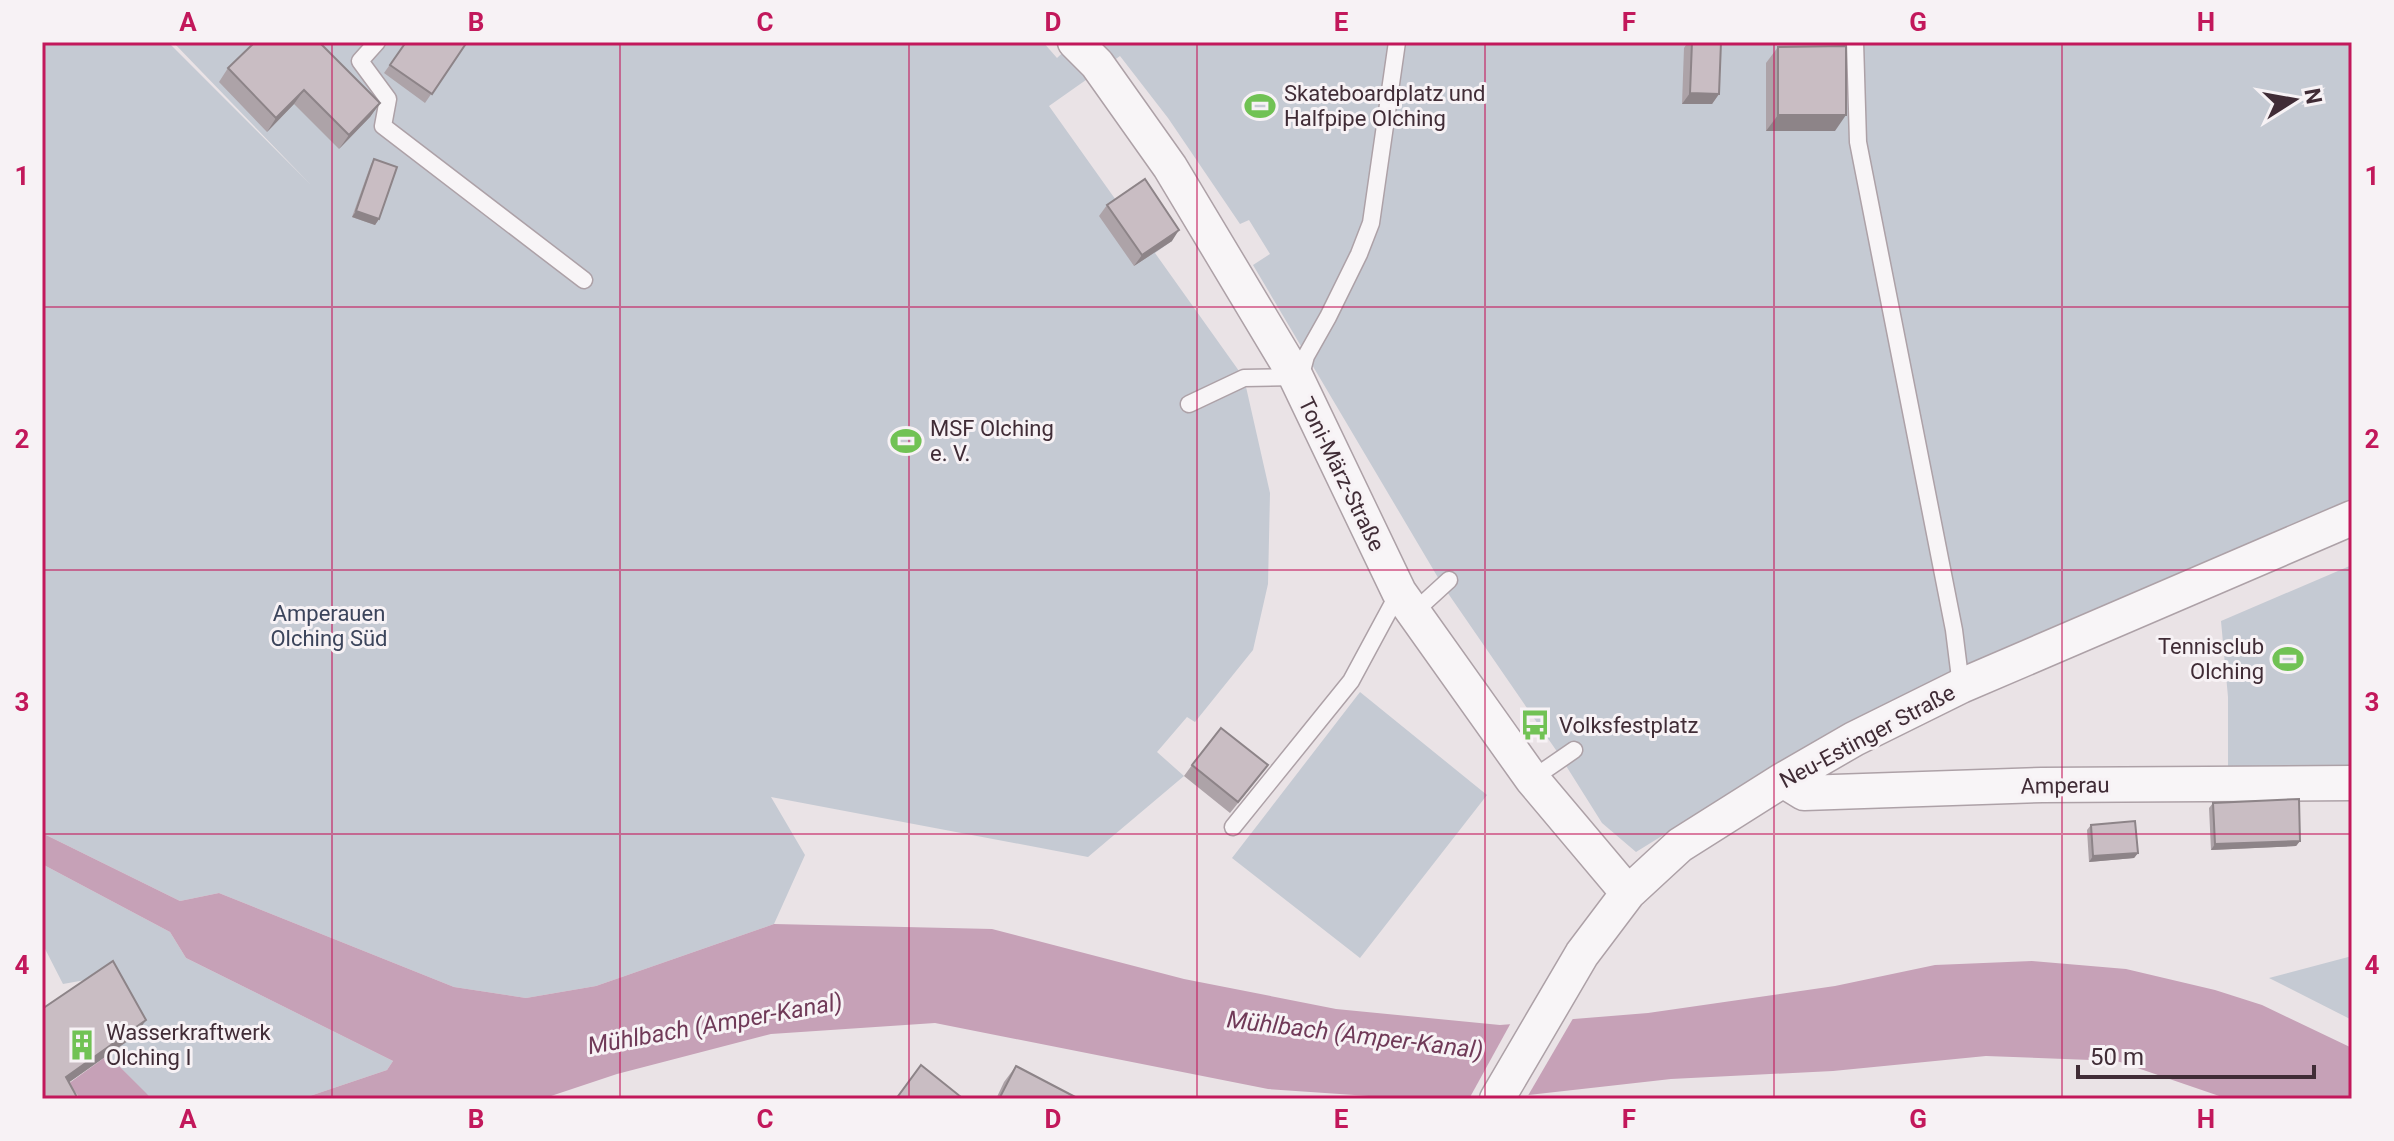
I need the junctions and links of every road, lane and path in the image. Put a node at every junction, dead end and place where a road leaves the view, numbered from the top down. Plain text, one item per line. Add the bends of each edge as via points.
1 (377, 42) edge
2 (1075, 42) edge
3 (1397, 42) edge
4 (1855, 42) edge
5 (584, 280) dead end
6 (1296, 377) junction
7 (1189, 404) dead end
8 (2352, 518) edge
9 (1449, 580) dead end
10 (1407, 602) junction
11 (1961, 686) junction
12 (1574, 750) dead end
13 (1532, 779) junction
14 (1783, 780) junction
15 (2352, 783) edge
16 (1233, 827) dead end
17 (1628, 893) junction
18 (1497, 1099) edge

1 - 5 lane via 360,61 388,99 383,126
2 - 6 street, Toni-März-Straße via 1097,64 1170,167
3 - 6 lane via 1371,223
4 - 11 lane via 1858,142
6 - 7 lane via 1244,378
6 - 10 street, Toni-März-Straße
8 - 11 street, Neu-Estinger Straße
9 - 10 lane
10 - 13 street, Toni-März-Straße
10 - 16 lane via 1351,681
11 - 14 street, Neu-Estinger Straße
12 - 13 lane
13 - 17 street, Toni-März-Straße
14 - 15 street, Amperau via 1804,793
14 - 17 street, Neu-Estinger Straße via 1680,845
17 - 18 street, Neu-Estinger Straße via 1561,986

